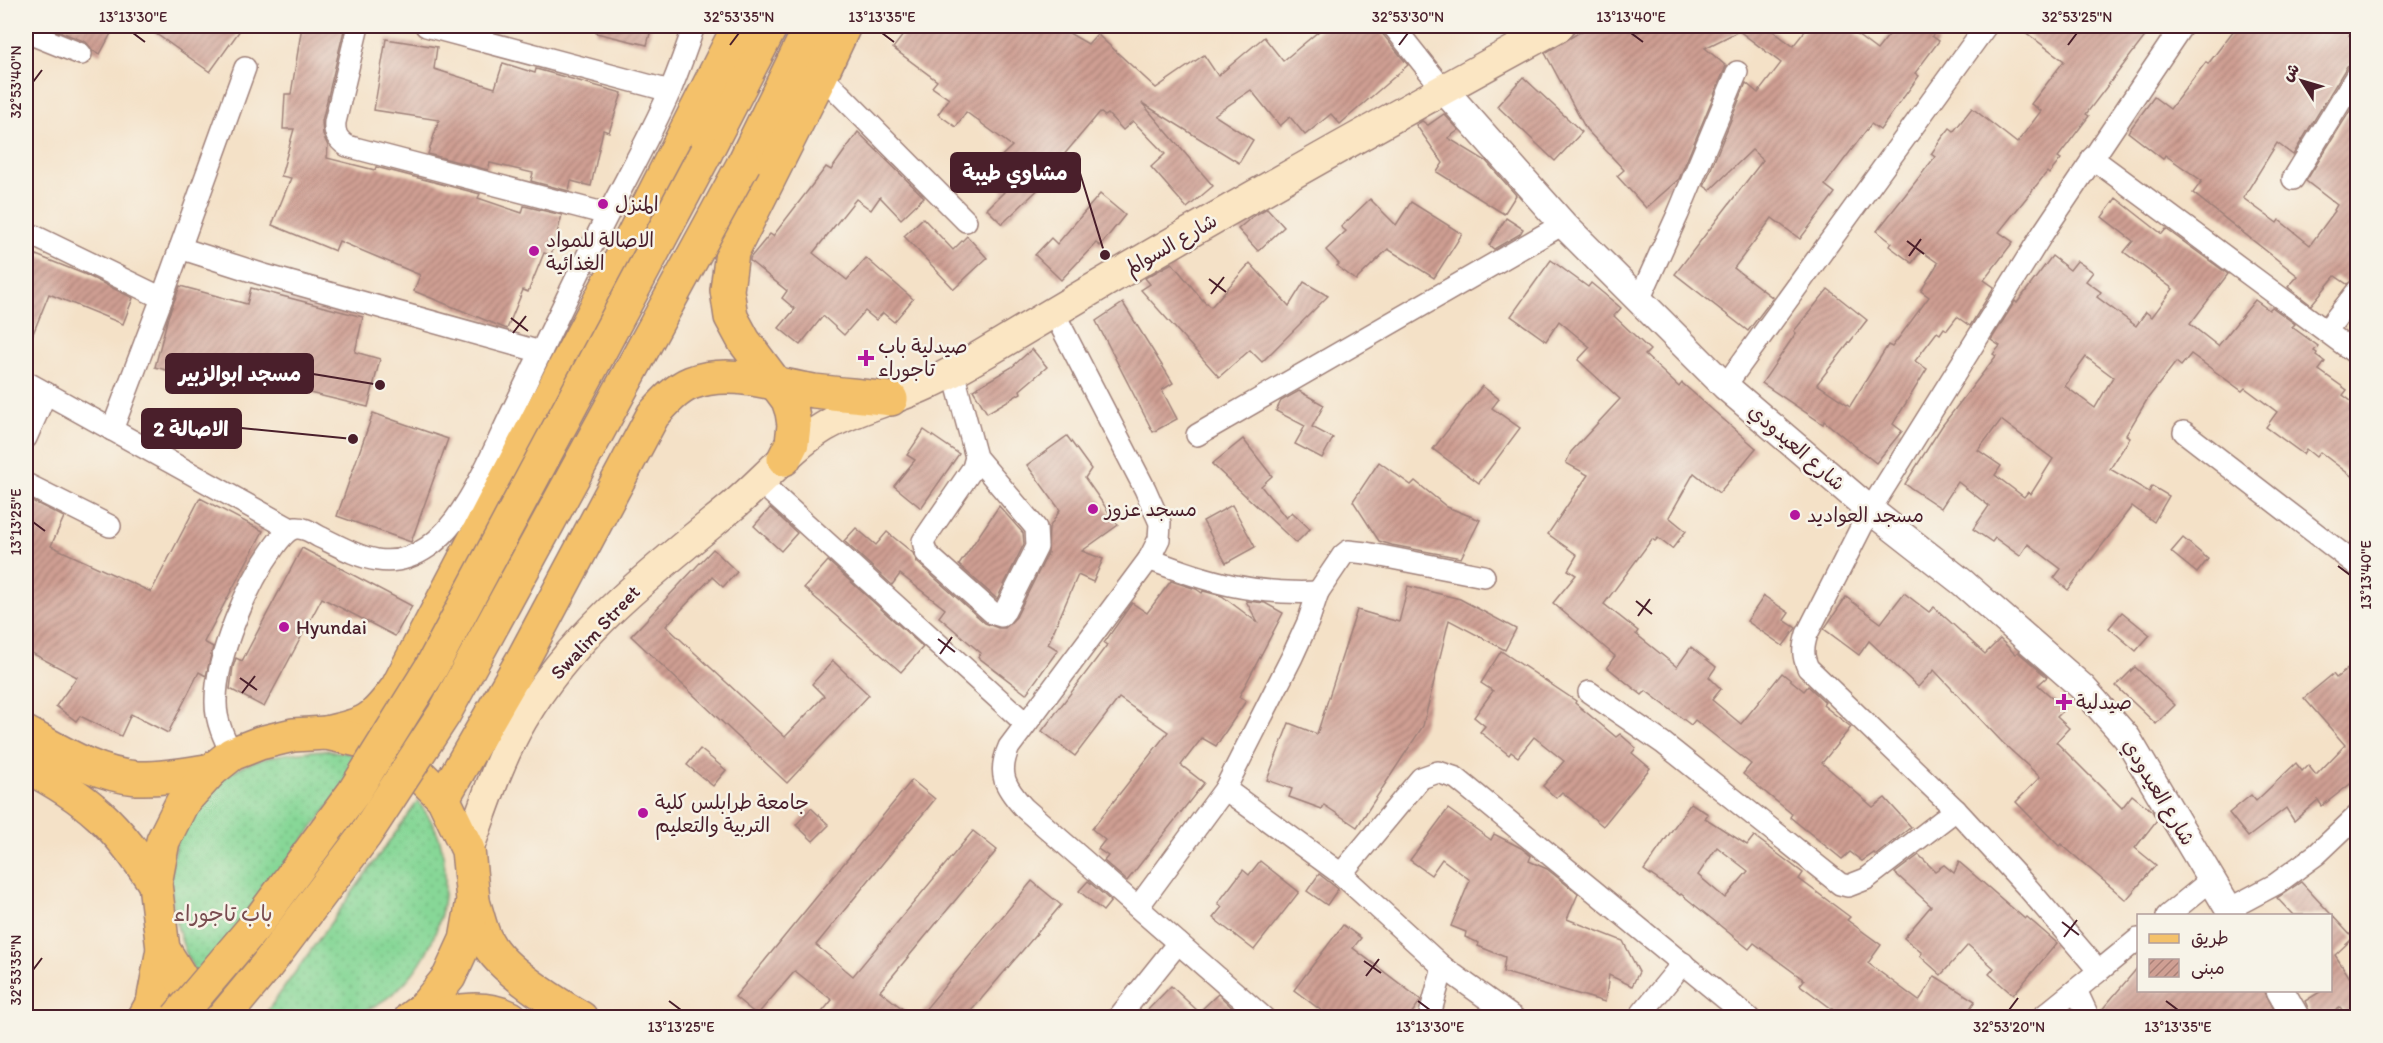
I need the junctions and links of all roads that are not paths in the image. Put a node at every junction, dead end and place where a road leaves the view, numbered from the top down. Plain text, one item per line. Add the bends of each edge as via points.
1 (358, 26) edge
2 (426, 26) edge
3 (694, 26) edge
4 (739, 26) edge
5 (771, 26) edge
6 (811, 26) edge
7 (844, 26) edge
8 (1393, 26) edge
9 (1559, 26) edge
10 (1986, 26) edge
11 (2182, 26) edge
12 (26, 32) edge
13 (81, 54) dead end
14 (245, 68) dead end
15 (1737, 72) dead end
16 (2358, 73) edge
17 (821, 75) junction
18 (1443, 89) junction
19 (670, 91) junction
20 (2092, 159) junction
21 (2292, 179) dead end
22 (607, 214) junction
23 (966, 220) dead end
24 (1563, 224) junction
25 (26, 232) edge
26 (180, 249) junction
27 (2358, 291) edge
28 (162, 298) junction
29 (1639, 300) junction
30 (1053, 311) junction
31 (2326, 331) junction
32 (541, 351) junction
33 (2358, 356) edge
34 (953, 371) junction
35 (26, 382) edge
36 (774, 382) junction
37 (1725, 386) junction
38 (46, 393) junction
39 (891, 399) junction
40 (112, 430) junction
41 (2184, 432) dead end
42 (1197, 435) dead end
43 (26, 438) edge
44 (976, 457) junction
45 (784, 459) junction
46 (761, 483) junction
47 (26, 484) edge
48 (1870, 510) junction
49 (110, 526) dead end
50 (291, 529) junction
51 (1149, 560) junction
52 (2358, 566) edge
53 (1484, 576) dead end
54 (1318, 592) junction
55 (1589, 692) dead end
56 (1025, 723) junction
57 (26, 733) edge
58 (326, 733) junction
59 (222, 762) junction
60 (26, 766) edge
61 (1225, 789) junction
62 (443, 798) junction
63 (1956, 810) junction
64 (2358, 815) edge
65 (468, 850) junction
66 (1341, 874) junction
67 (2211, 880) junction
68 (155, 884) junction
69 (473, 900) junction
70 (1138, 908) junction
71 (2231, 912) edge
72 (2169, 914) edge
73 (2137, 941) edge
74 (1178, 942) junction
75 (163, 949) junction
76 (1683, 963) junction
77 (1443, 967) junction
78 (2099, 971) junction
79 (2076, 990) junction
80 (2281, 992) edge
81 (144, 1017) edge
82 (177, 1017) edge
83 (218, 1017) edge
84 (223, 1017) edge
85 (411, 1017) edge
86 (430, 1017) edge
87 (511, 1017) edge
88 (581, 1017) edge
89 (1118, 1017) edge
90 (1264, 1017) edge
91 (1429, 1017) edge
92 (1514, 1017) edge
93 (1638, 1017) edge
94 (1749, 1017) edge
95 (2041, 1017) edge
96 (2089, 1017) edge
97 (2296, 1017) edge

1 - 22 street via 335,122 335,133 346,146
2 - 19 street
3 - 19 street
4 - 58 main road via 397,688 380,712 360,726
5 - 82 main road, bridge via 431,668 347,801 259,921
6 - 84 main road, bridge via 744,163 444,714 364,835
7 - 17 main road
8 - 18 street
9 - 18 main road, شارع السوالم
10 - 37 street
11 - 20 street
12 - 13 street
14 - 26 street
15 - 29 street
16 - 21 street
17 - 23 street
17 - 36 main road via 732,252 727,290 731,317
18 - 24 street, شارع العيدودي
18 - 30 main road, شارع السوالم
19 - 22 street
20 - 31 street
20 - 48 street
22 - 32 street
24 - 29 street, شارع العيدودي
24 - 42 street
25 - 28 street
26 - 28 street
26 - 32 street
27 - 31 street
28 - 40 street
29 - 37 street, شارع العيدودي
30 - 34 main road, شارع السوالم
30 - 51 street via 1160,523 1159,539
31 - 33 street
32 - 50 street via 481,476 455,520 426,549 393,562 377,561 305,529
34 - 39 main road, شارع السوالم
34 - 44 street
35 - 38 street
36 - 39 main road
36 - 45 main road via 788,400 794,425 792,443
36 - 62 main road via 731,378 691,383 652,415 523,660
37 - 48 street, شارع العيدودي
38 - 40 street
38 - 43 street
39 - 45 main road, شارع السوالم via 825,426
40 - 50 street
41 - 52 street
44 - 44 street via 973,468 923,541 924,548 994,614 1001,615 1038,536 1036,528
45 - 46 main road, Swalim Street
46 - 56 street
46 - 65 main road, Swalim Street via 632,589 538,695 502,760
47 - 49 street
48 - 63 street via 1807,634 1803,657 1808,668
48 - 67 street, شارع العيدودي via 1962,582 2082,687 2127,738
50 - 59 street via 254,579 241,604 225,655 216,704 223,736
51 - 54 street via 1198,578 1258,591
51 - 56 street
53 - 54 street via 1348,551
54 - 61 street via 1293,657
55 - 63 street via 1663,743 1840,884 1848,886 1866,879
56 - 70 street via 1004,759 1004,780 1011,794
57 - 59 main road via 92,767 137,778 160,778
58 - 59 main road via 292,735 260,743
58 - 62 main road via 371,743 411,765
59 - 68 main road via 182,803 163,841
60 - 68 main road via 100,814 134,852
61 - 66 street
61 - 70 street
62 - 65 main road
63 - 78 street
64 - 71 street via 2308,860
65 - 69 main road
66 - 76 street via 1421,778 1438,772 1456,778
66 - 77 street
67 - 71 street, شارع العيدودي
67 - 72 street
68 - 75 main road
69 - 85 main road via 466,940 449,977
69 - 88 main road via 487,942 498,956 514,972
70 - 74 street
73 - 78 street
74 - 89 street
74 - 90 street
75 - 81 main road via 153,1002
75 - 83 main road via 194,999
76 - 93 street
76 - 94 street
77 - 91 street
77 - 92 street
78 - 79 street
79 - 95 street
79 - 96 street
80 - 97 street
86 - 87 main road via 465,1010 499,1012

